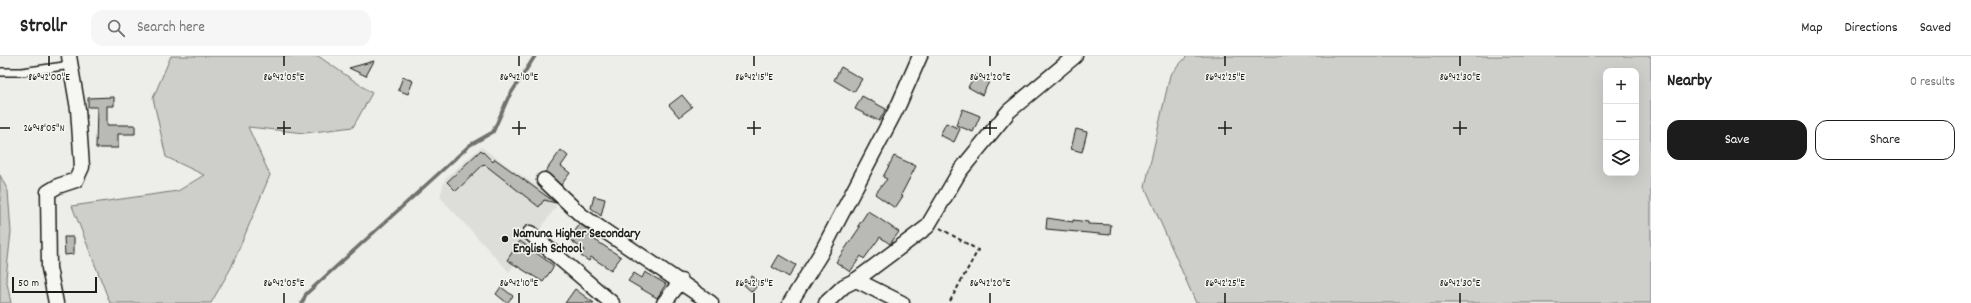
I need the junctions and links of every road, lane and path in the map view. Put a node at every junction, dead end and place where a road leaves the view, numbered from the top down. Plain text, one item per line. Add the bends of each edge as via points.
1 (920, 56) edge
2 (1075, 56) edge
3 (70, 61) edge
4 (0, 72) edge
5 (544, 180) dead end
6 (930, 222) junction
7 (530, 232) dead end
8 (856, 280) junction
9 (681, 281) junction
10 (56, 303) edge
11 (612, 303) edge
12 (664, 303) edge
13 (711, 303) edge
14 (790, 303) edge
15 (826, 303) edge
16 (902, 303) edge
17 (949, 303) edge

1 - 14 street via 899,104 821,254
2 - 6 street via 1009,111 960,171
3 - 4 lane via 22,72
3 - 10 street via 78,109 82,167 76,180 48,192 49,268
5 - 9 street via 580,215
6 - 8 street via 927,227
6 - 17 path via 978,250
7 - 11 street
8 - 15 street via 844,286
8 - 16 street
9 - 12 street
9 - 13 street

